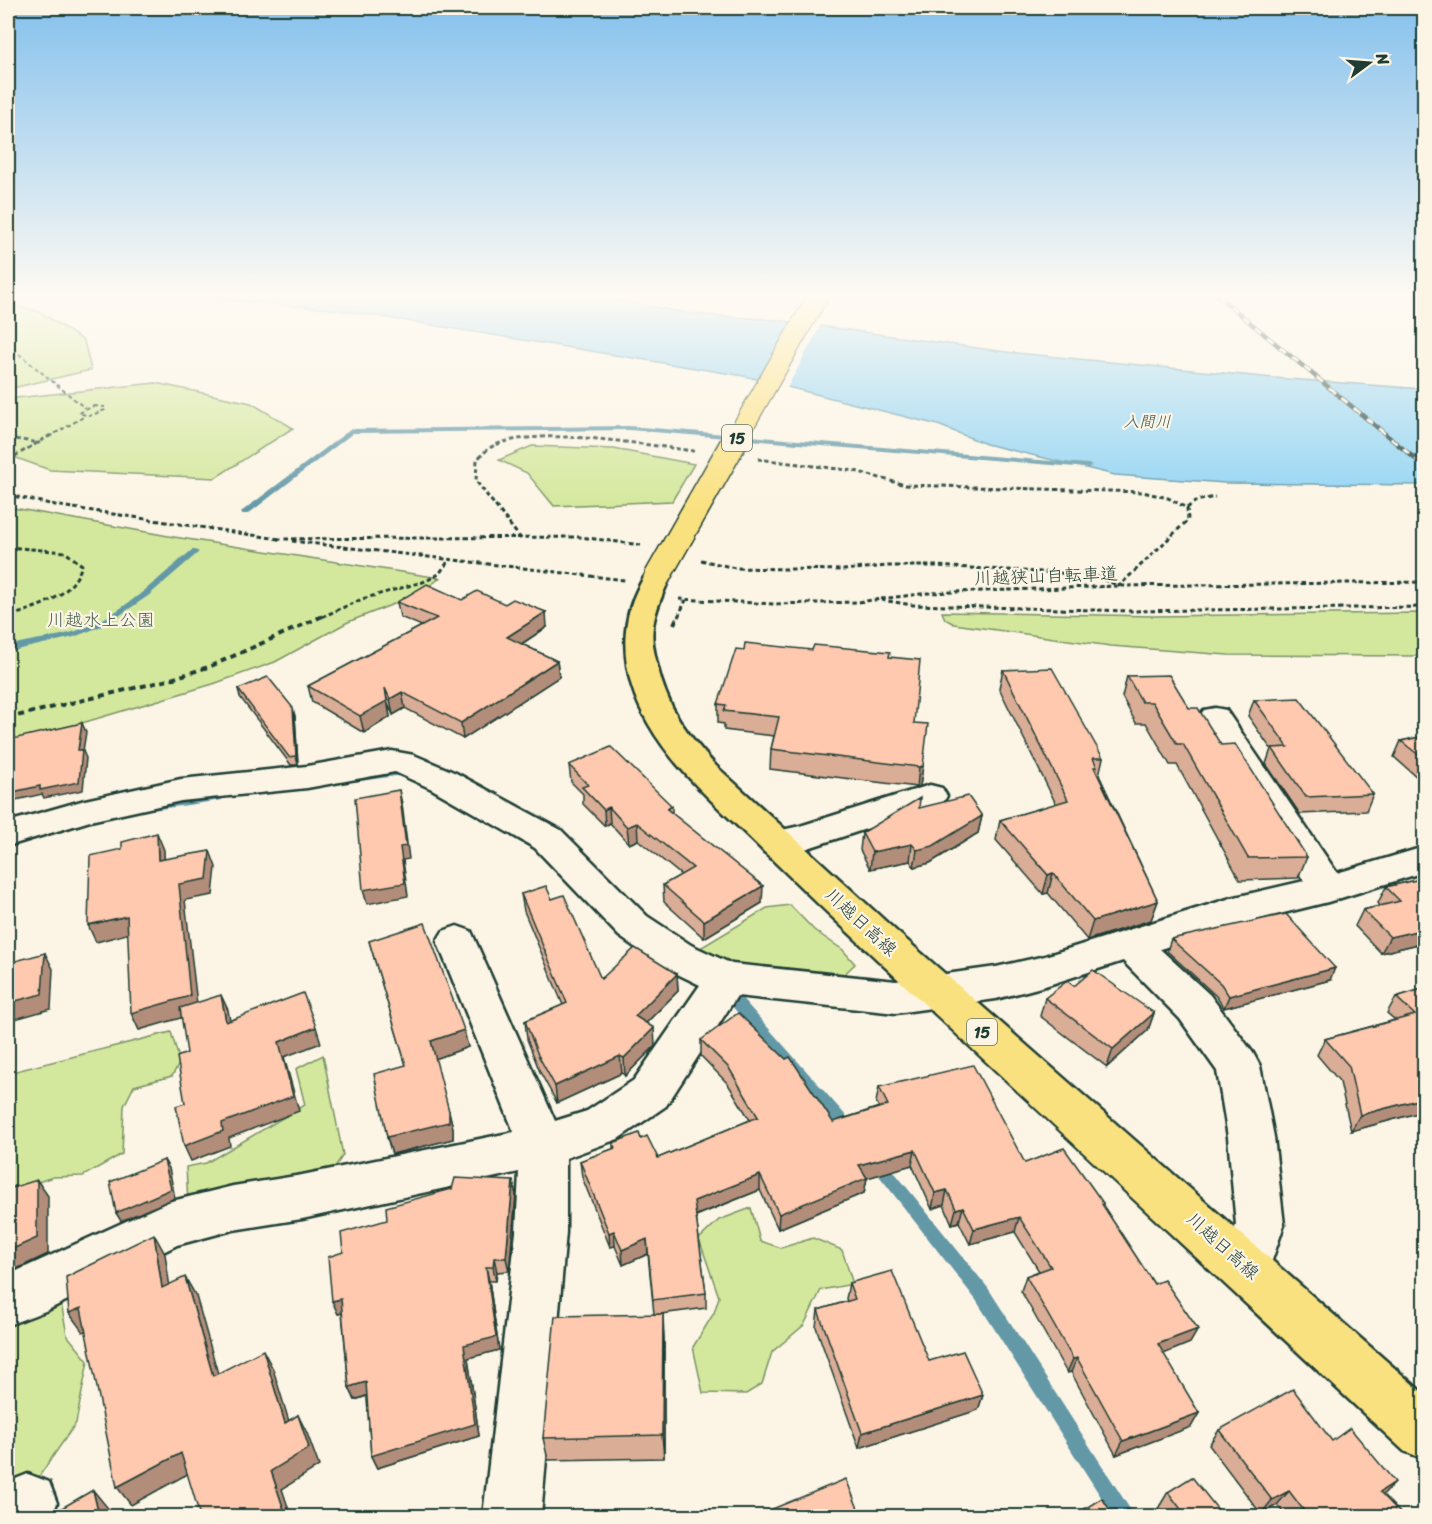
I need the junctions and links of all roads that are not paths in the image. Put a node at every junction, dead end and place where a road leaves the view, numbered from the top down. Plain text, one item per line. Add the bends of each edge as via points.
1 (775, 367) edge
2 (1215, 717) dead end
3 (930, 796) dead end
4 (8, 834) edge
5 (777, 843) junction
6 (1425, 859) edge
7 (1328, 889) junction
8 (457, 941) dead end
9 (1131, 945) junction
10 (726, 979) junction
11 (937, 992) junction
12 (543, 1146) junction
13 (1246, 1267) junction
14 (8, 1300) edge
15 (1425, 1431) edge
16 (512, 1516) edge

1 - 5 main road, 川越日高線 / 15, bridge via 649,576 639,630 640,655 655,711 704,774
2 - 7 street
3 - 5 street
4 - 10 street via 85,811 181,790 402,762 548,839 633,926 677,956
5 - 11 main road, 川越日高線 / 15
6 - 7 street
7 - 9 street via 1232,912
8 - 12 street
9 - 11 street via 996,983
9 - 13 street via 1195,1007 1238,1066 1251,1137 1260,1225
10 - 11 street via 896,997
10 - 12 street via 650,1093 602,1125
11 - 13 main road, 川越日高線 / 15
12 - 14 street via 233,1208 168,1226
12 - 16 street via 541,1232
13 - 15 main road, 川越日高線 / 15

